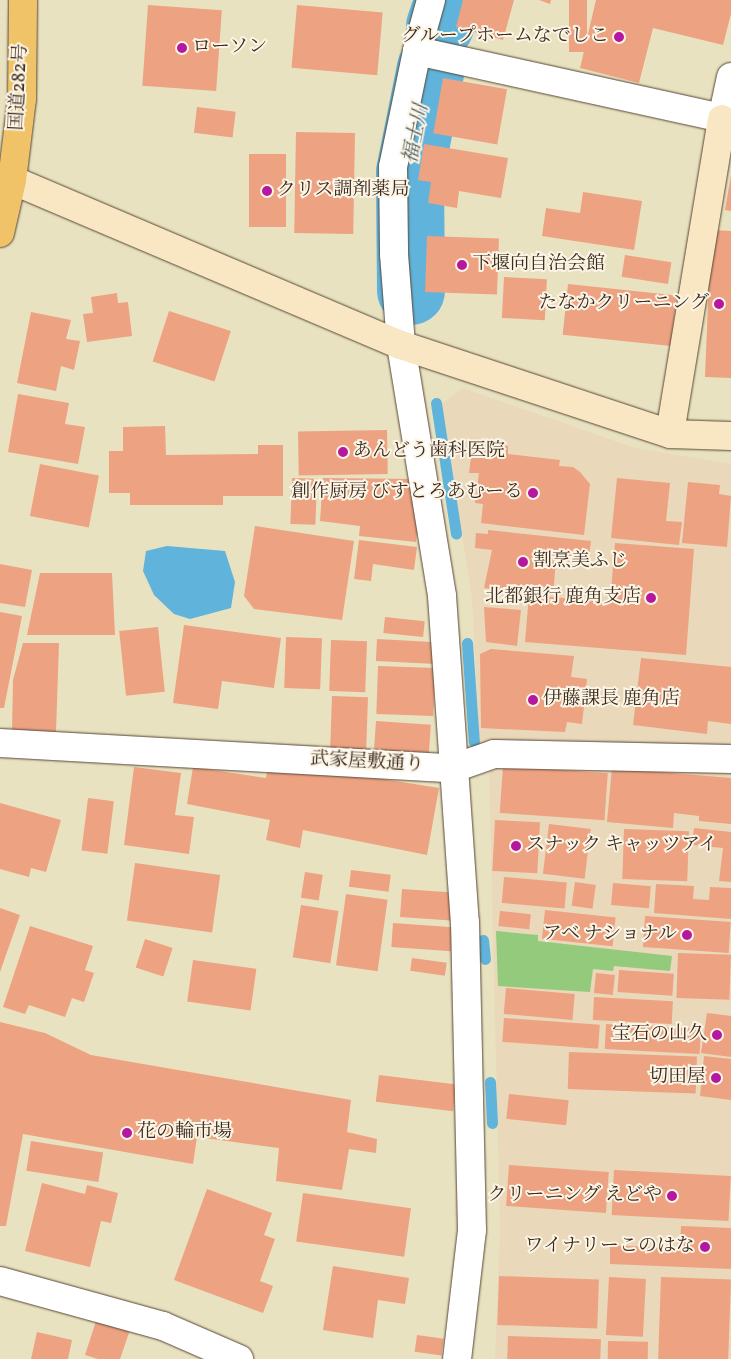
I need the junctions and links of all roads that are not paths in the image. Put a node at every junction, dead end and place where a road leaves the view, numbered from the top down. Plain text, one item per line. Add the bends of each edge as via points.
1 (23, 0) edge
2 (431, 0) edge
3 (416, 51) junction
4 (731, 77) edge
5 (727, 120) edge
6 (6, 177) edge
7 (0, 233) edge
8 (400, 344) junction
9 (670, 434) junction
10 (731, 436) edge
11 (0, 743) edge
12 (731, 760) edge
13 (454, 768) junction
14 (0, 1282) edge
15 (239, 1359) edge
16 (457, 1359) edge

1 - 6 highway, 国道282号 via 22,99
2 - 3 street
3 - 5 street
3 - 8 street via 393,167
4 - 5 street
5 - 9 street
6 - 7 highway, 国道282号
6 - 8 street
8 - 9 street
8 - 13 street via 442,596
9 - 10 street
11 - 13 street, 武家屋敷通り
12 - 13 street, 武家屋敷通り via 494,754
13 - 16 street via 465,922 472,1140 472,1230
14 - 15 street via 163,1326

